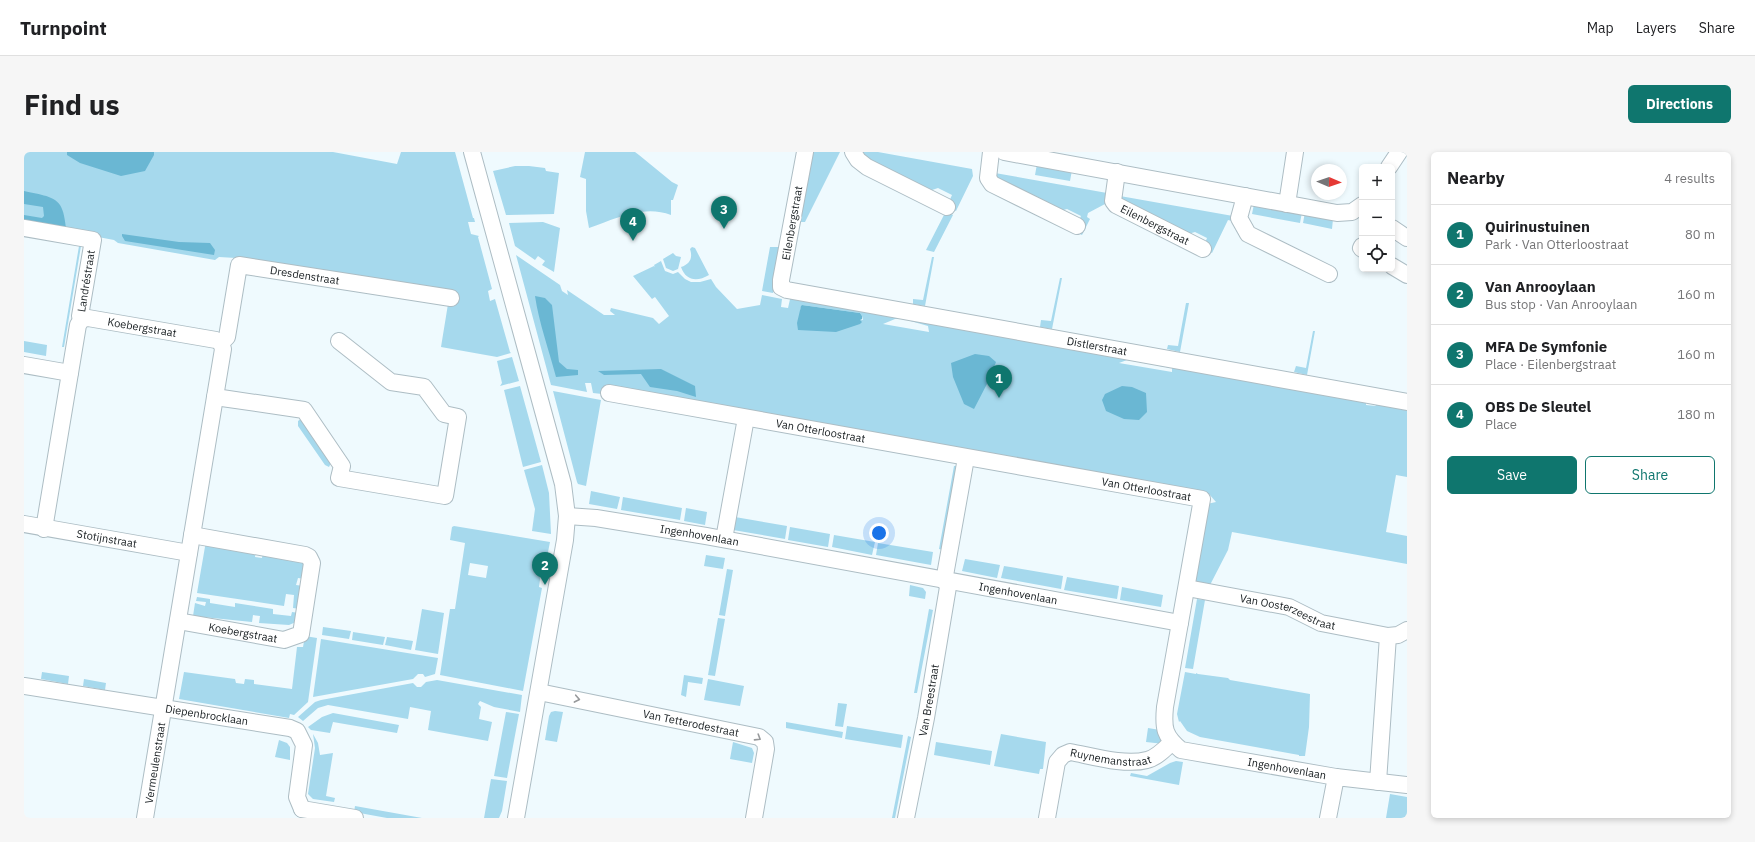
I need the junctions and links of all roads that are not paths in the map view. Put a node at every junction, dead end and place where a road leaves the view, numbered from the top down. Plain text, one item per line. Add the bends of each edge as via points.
1 (472, 152) edge
2 (805, 152) edge
3 (853, 152) edge
4 (991, 152) edge
5 (1004, 152) edge
6 (1295, 152) edge
7 (1399, 152) edge
8 (1057, 157) edge
9 (1391, 164) edge
10 (1117, 172) junction
11 (1245, 196) junction
12 (1287, 204) junction
13 (947, 207) dead end
14 (1359, 207) edge
15 (1076, 226) dead end
16 (24, 228) edge
17 (1395, 230) edge
18 (1407, 238) edge
19 (1203, 249) dead end
20 (1395, 268) edge
21 (1329, 274) dead end
22 (1407, 275) edge
23 (788, 290) joint
24 (451, 298) dead end
25 (82, 319) junction
26 (339, 342) dead end
27 (221, 343) junction
28 (24, 365) edge
29 (70, 373) junction
30 (609, 393) dead end
31 (215, 396) junction
32 (1407, 402) edge
33 (746, 418) junction
34 (966, 458) junction
35 (567, 516) junction
36 (24, 524) edge
37 (44, 529) junction
38 (192, 535) junction
39 (724, 539) junction
40 (189, 553) junction
41 (946, 581) junction
42 (1187, 588) junction
43 (178, 621) junction
44 (1180, 623) junction
45 (1407, 630) edge
46 (1388, 636) junction
47 (24, 686) edge
48 (539, 692) junction
49 (164, 709) junction
50 (1171, 742) junction
51 (1336, 777) junction
52 (1378, 782) junction
53 (1407, 785) edge
54 (299, 813) edge
55 (145, 818) edge
56 (356, 818) edge
57 (516, 818) edge
58 (754, 818) edge
59 (906, 818) edge
60 (1047, 818) edge
61 (1328, 818) edge

1 - 35 street via 563,484
2 - 23 street, Eilenbergstraat via 781,280 781,287
3 - 13 street via 867,167
4 - 15 street via 988,178 992,184
5 - 8 street
6 - 12 street
7 - 9 street
8 - 10 street
10 - 11 street
10 - 19 street, Eilenbergstraat via 1113,201 1116,205
11 - 12 street
11 - 21 street via 1240,218 1248,234
12 - 14 street via 1337,213 1352,212
16 - 25 street, Landréstraat via 93,240 80,316
17 - 18 street
20 - 22 street
23 - 32 street, Distlerstraat
24 - 27 street, Dresdenstraat via 239,265 227,337
25 - 27 street, Koebergstraat via 216,340
25 - 29 street via 78,325
26 - 31 street via 391,382 424,387 444,414 458,417 445,496 339,478 342,466 304,410
27 - 31 street via 223,349
28 - 29 street
29 - 37 street
30 - 33 street, Van Otterloostraat
31 - 38 street
33 - 34 street, Van Otterloostraat
33 - 39 street
34 - 41 street
34 - 42 street, Van Otterloostraat via 1202,499
35 - 39 street, Ingenhovenlaan via 596,518
35 - 48 street
36 - 37 street, Stotijnstraat
37 - 40 street, Stotijnstraat
38 - 40 street
38 - 43 street, Koebergstraat via 309,557 312,563 301,634 284,640
39 - 41 street, Ingenhovenlaan
40 - 43 street
41 - 44 street, Ingenhovenlaan
41 - 59 street, Van Breestraat via 926,718
42 - 44 street, Van Otterloostraat
42 - 46 street, Van Oosterzeestraat via 1289,607 1321,623
43 - 49 street
44 - 50 street via 1164,715 1164,731
45 - 46 street, Van Oosterzeestraat via 1398,635
46 - 52 street
47 - 49 street, Diepenbrocklaan
48 - 57 street
48 -> 58 street, Van Tetterodestraat via 759,737 765,742 766,749
49 - 54 street, Diepenbrocklaan via 297,731 304,745 296,797
49 - 55 street, Vermeulenstraat
50 - 51 street, Ingenhovenlaan via 1181,750
50 - 60 street, Ruynemanstraat via 1162,752 1148,760 1131,762 1070,752 1063,755 1057,762
51 - 52 street, Ingenhovenlaan
51 - 61 street
52 - 53 street, Ingenhovenlaan
54 - 56 street

